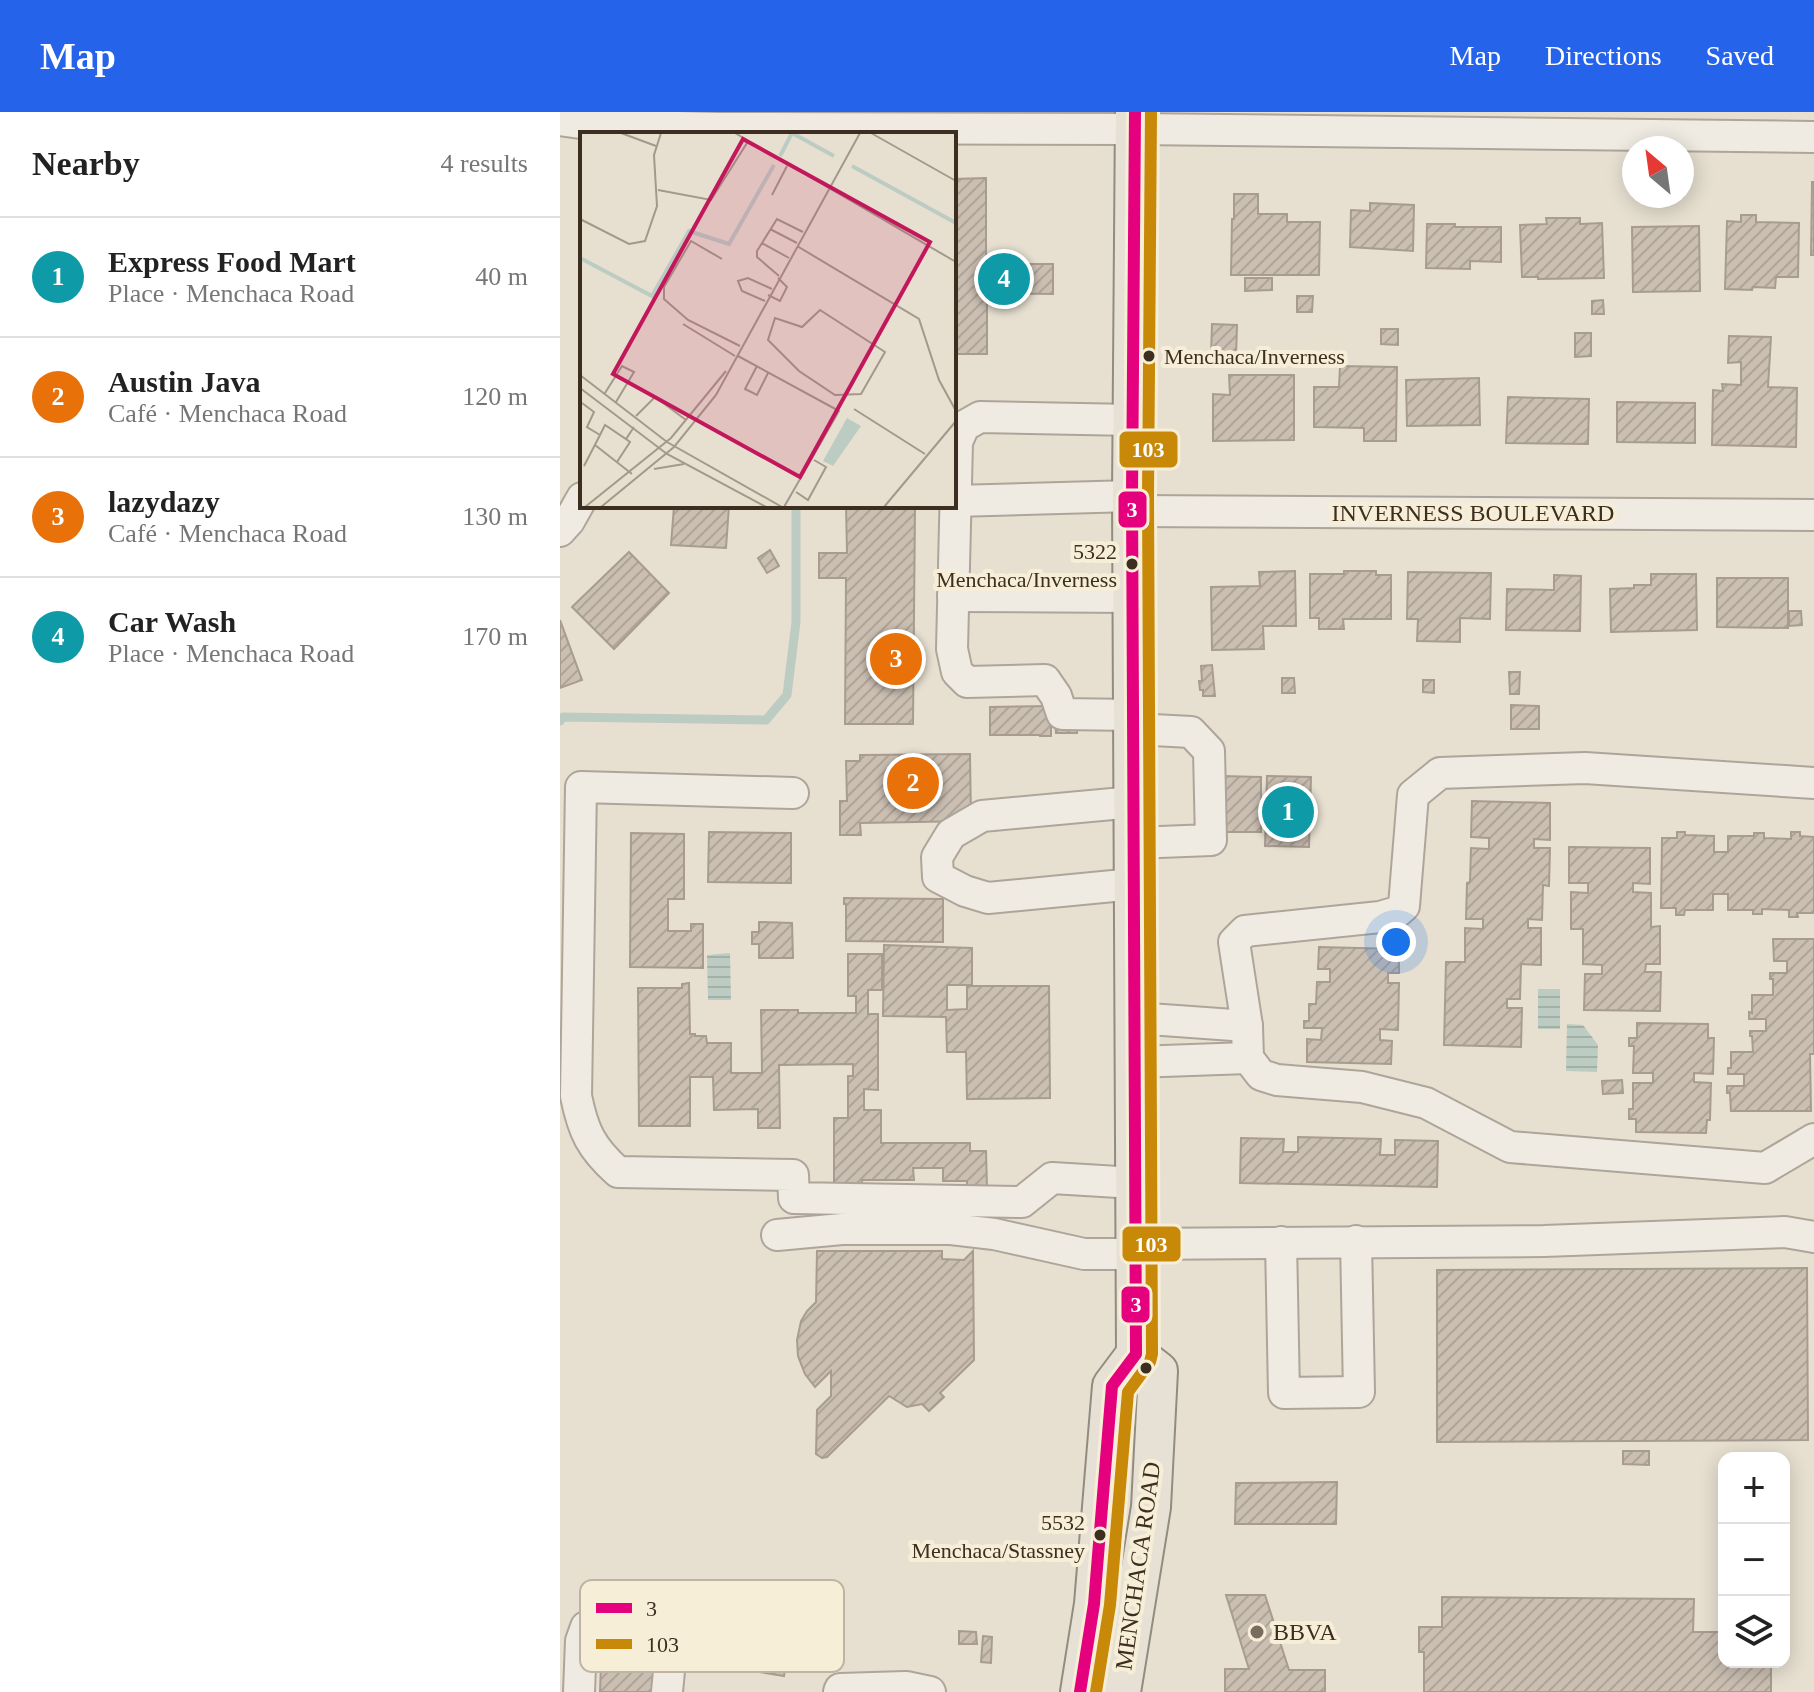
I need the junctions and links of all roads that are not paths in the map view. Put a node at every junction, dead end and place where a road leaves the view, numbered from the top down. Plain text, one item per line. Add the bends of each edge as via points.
1 (560, 120) edge
2 (1135, 120) edge
3 (594, 130) edge
4 (864, 131) edge
5 (1814, 137) edge
6 (1133, 420) junction
7 (956, 472) edge
8 (956, 501) edge
9 (580, 502) edge
10 (1132, 503) junction
11 (955, 508) edge
12 (1814, 515) edge
13 (560, 531) edge
14 (953, 596) junction
15 (1134, 597) junction
16 (1134, 722) junction
17 (1814, 783) edge
18 (793, 793) dead end
19 (1134, 802) junction
20 (1134, 843) junction
21 (1134, 884) junction
22 (1135, 1018) junction
23 (1247, 1026) junction
24 (1248, 1058) junction
25 (1135, 1062) junction
26 (1814, 1139) edge
27 (1135, 1183) junction
28 (777, 1235) dead end
29 (1814, 1237) edge
30 (1356, 1241) junction
31 (1281, 1242) junction
32 (1135, 1249) junction
33 (1136, 1354) junction
34 (580, 1666) edge
35 (669, 1672) edge
36 (579, 1692) edge
37 (667, 1692) edge
38 (839, 1692) edge
39 (930, 1692) edge
40 (1080, 1692) edge
41 (1121, 1692) edge

1 - 3 street
2 - 4 street
2 - 5 street
2 - 6 main road
3 - 4 street
6 - 7 street via 980,417 964,426 957,442
6 - 10 main road
8 - 10 street, INVERNESS BOULEVARD
9 - 13 street
10 - 12 street, INVERNESS BOULEVARD
10 - 15 main road
11 - 14 street
14 - 15 street
14 - 16 street via 952,649 957,672 967,682 1045,680 1062,714
15 - 16 main road
16 - 19 main road
16 - 20 street via 1191,732 1209,751 1211,840
17 - 23 street via 1585,768 1440,773 1413,795 1404,906 1397,912 1245,931 1237,938
18 - 27 street via 581,787 576,1096 587,1136 609,1164 618,1172 793,1175 794,1198 1022,1202 1052,1178
19 - 20 main road
19 - 21 street via 982,816 951,834 937,857 938,877 988,898
20 - 21 main road
21 - 22 main road
22 - 23 street
22 - 25 main road
23 - 24 street
24 - 25 street
24 - 26 street via 1261,1075 1277,1080 1362,1087 1426,1103 1510,1147 1765,1168
25 - 27 main road
27 - 32 main road
28 - 32 street via 951,1229 1084,1254
29 - 30 street via 1785,1232
30 - 31 street
30 - 31 street via 1359,1392 1284,1393
31 - 32 street
32 - 33 main road
33 - 40 main road, MENCHACA ROAD via 1112,1386 1094,1604
33 - 41 main road, MENCHACA ROAD via 1158,1371 1151,1507
34 - 36 street
35 - 37 street
38 - 39 street via 906,1687

